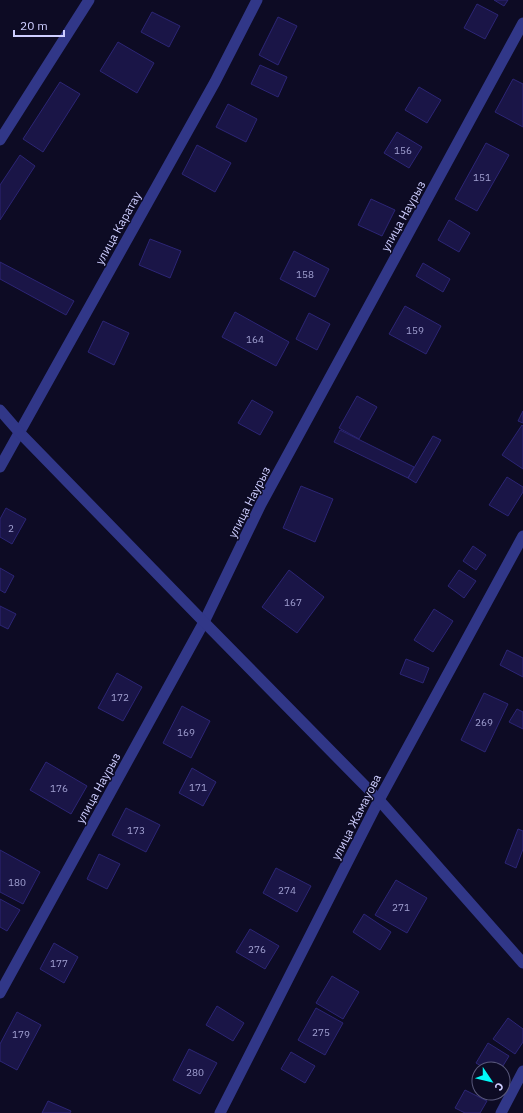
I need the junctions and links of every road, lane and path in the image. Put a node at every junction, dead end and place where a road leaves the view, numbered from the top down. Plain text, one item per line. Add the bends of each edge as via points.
1 (90, 0) edge
2 (257, 0) edge
3 (523, 23) edge
4 (0, 140) edge
5 (0, 410) edge
6 (19, 432) junction
7 (0, 467) edge
8 (523, 536) edge
9 (204, 622) junction
10 (379, 800) junction
11 (523, 963) edge
12 (0, 993) edge
13 (523, 1071) edge
14 (220, 1113) edge
15 (500, 1113) edge

1 - 4 street
2 - 6 street, улица Каратау via 215,82
3 - 9 street, улица Наурыз via 261,504
5 - 6 street
6 - 7 street, улица Каратау
6 - 9 street
8 - 10 street, улица Жамауова
9 - 10 street
9 - 12 street, улица Наурыз
10 - 11 street
10 - 14 street, улица Жамауова
13 - 15 street

